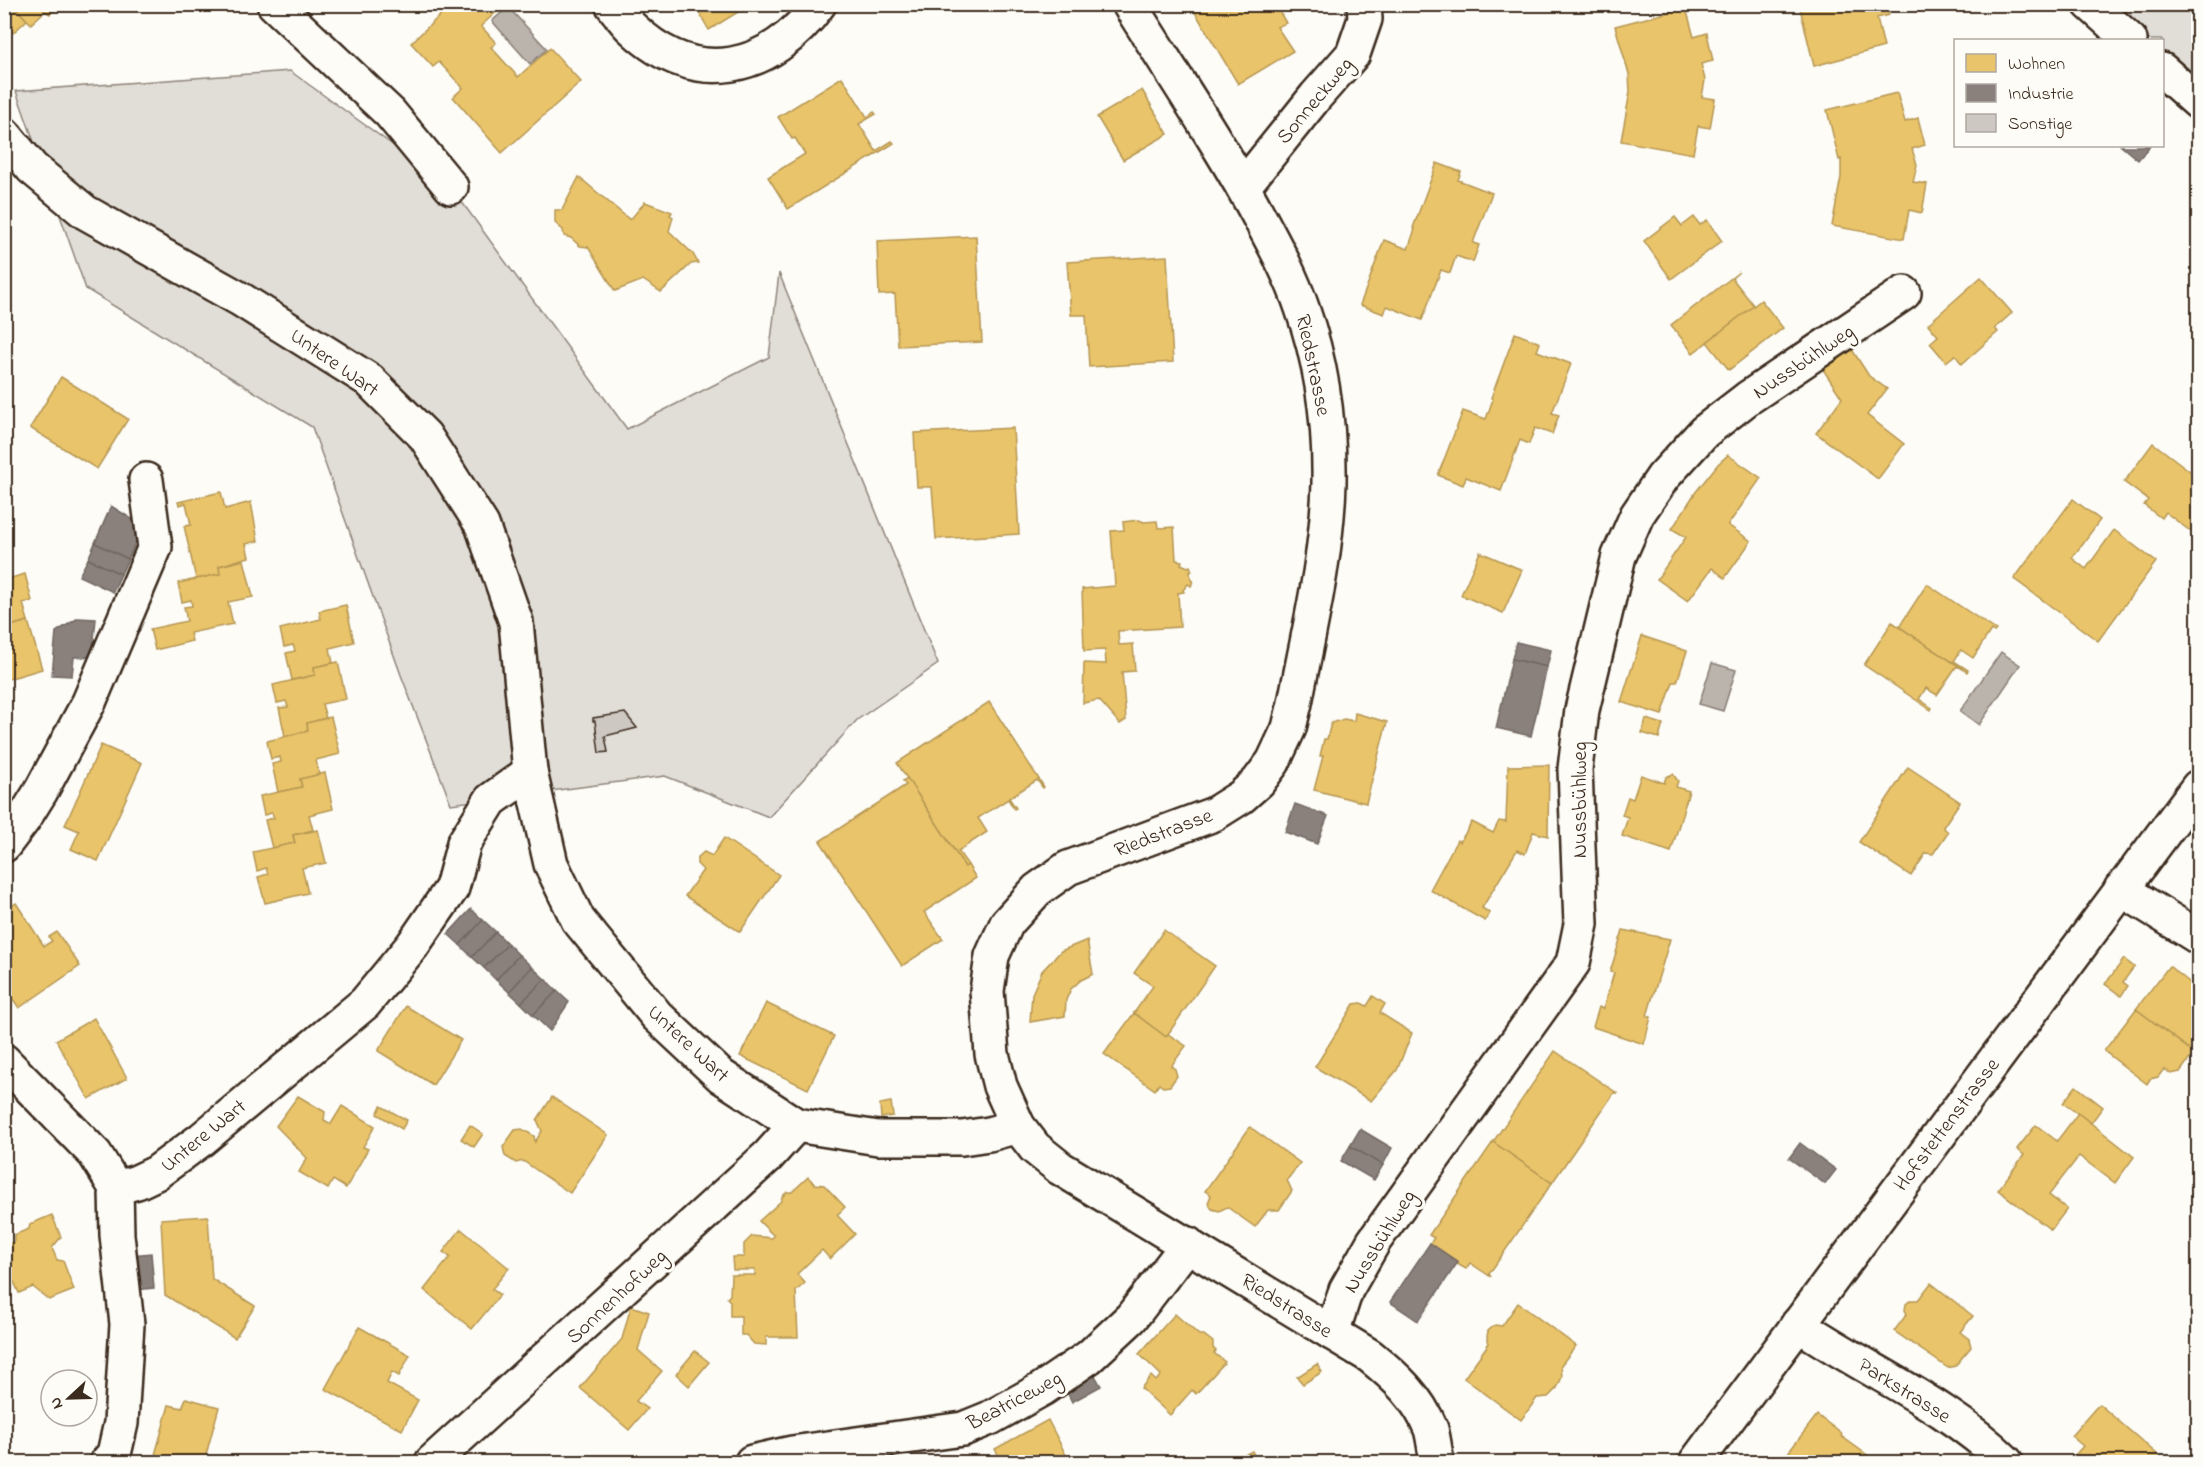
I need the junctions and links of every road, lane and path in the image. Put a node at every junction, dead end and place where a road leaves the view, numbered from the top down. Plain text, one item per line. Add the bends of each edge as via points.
1 (274, 4) edge
2 (612, 4) edge
3 (819, 4) edge
4 (1129, 4) edge
5 (1364, 4) edge
6 (2090, 4) edge
7 (2129, 39) edge
8 (2164, 70) edge
9 (2199, 102) edge
10 (4, 134) edge
11 (451, 187) dead end
12 (1243, 187) junction
13 (1905, 293) dead end
14 (146, 480) dead end
15 (530, 772) junction
16 (2199, 788) edge
17 (4, 845) edge
18 (2121, 889) junction
19 (2199, 937) edge
20 (4, 1061) edge
21 (796, 1125) junction
22 (1018, 1126) junction
23 (116, 1188) junction
24 (1188, 1244) junction
25 (1798, 1324) junction
26 (1332, 1333) junction
27 (107, 1462) edge
28 (432, 1462) edge
29 (752, 1462) edge
30 (1437, 1462) edge
31 (1696, 1462) edge
32 (2006, 1462) edge

1 - 11 street via 390,113
2 - 3 street via 633,29 660,50 687,62 725,66 763,55 789,38
4 - 12 street, Riedstrasse
5 - 12 street, Sonneckweg via 1365,19 1353,54
6 - 7 street
8 - 9 street
10 - 15 street, Untere Wart via 32,168 86,212 240,299 369,380 425,435 482,525 516,622
12 - 22 street, Riedstrasse via 1285,266 1302,309 1323,389 1327,423 1325,543 1296,703 1273,762 1241,797 1214,814 1068,868 1038,890 1007,923 992,956 987,991 992,1054 1000,1086
13 - 26 street, Nussbühlweg via 1704,432 1663,477 1637,514 1619,556 1582,710 1575,769 1581,924 1573,963 1374,1241 1346,1290
14 - 17 street via 155,547 89,702 41,791
15 - 21 street, Untere Wart via 551,864 578,920 657,1016 720,1076
15 - 23 street, Untere Wart via 491,800 464,843 452,888 412,946 365,1003 202,1139 156,1173
16 - 18 street, Hofstettenstrasse
18 - 19 street
18 - 25 street, Hofstettenstrasse
20 - 23 street via 95,1154
21 - 22 street, Untere Wart via 889,1138 962,1138
21 - 28 street, Sonnenhofweg via 768,1156
22 - 24 street, Riedstrasse via 1035,1148 1059,1168
23 - 27 street via 127,1324 121,1423 114,1454
24 - 26 street, Riedstrasse
24 - 29 street, Beatriceweg via 1131,1318 1089,1357 990,1418 934,1435 792,1453
25 - 31 street, Hofstettenstrasse
25 - 32 street, Parkstrasse via 1924,1399
26 - 30 street, Riedstrasse via 1399,1380 1431,1431

